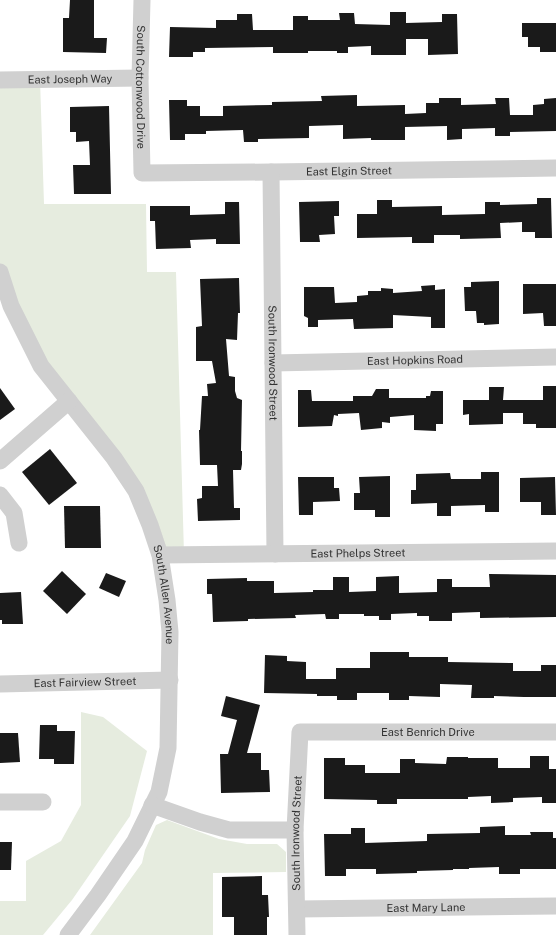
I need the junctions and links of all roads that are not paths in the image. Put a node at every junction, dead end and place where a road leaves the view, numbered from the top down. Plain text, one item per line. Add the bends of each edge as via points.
1 (142, 0) edge
2 (140, 78) junction
3 (0, 80) edge
4 (556, 168) edge
5 (271, 172) junction
6 (142, 173) joint
7 (0, 272) edge
8 (556, 357) edge
9 (273, 363) junction
10 (69, 401) junction
11 (0, 461) edge
12 (0, 495) edge
13 (19, 543) dead end
14 (556, 551) edge
15 (275, 554) junction
16 (160, 555) junction
17 (170, 680) junction
18 (0, 684) edge
19 (300, 732) joint
20 (556, 732) edge
21 (0, 802) edge
22 (42, 802) dead end
23 (152, 805) junction
24 (296, 830) junction
25 (556, 906) edge
26 (297, 909) junction
27 (68, 935) edge
28 (297, 935) edge

1 - 2 street, South Cottonwood Drive
2 - 3 street, East Joseph Way
2 - 6 street, South Cottonwood Drive
4 - 5 street, East Elgin Street
5 - 6 street, East Elgin Street
5 - 9 street, South Ironwood Street
7 - 10 street, South Allen Avenue via 11,306 41,366
8 - 9 street, East Hopkins Road
9 - 15 street, South Ironwood Street
10 - 11 street
10 - 16 street, South Allen Avenue via 114,458 136,491
12 - 13 street via 14,513
14 - 15 street, East Phelps Street
15 - 16 street, East Phelps Street
16 - 17 street, South Allen Avenue via 168,606
17 - 18 street, East Fairview Street
17 - 23 street, South Allen Avenue via 168,748 159,792
19 - 20 street, East Benrich Drive
19 - 24 street, South Ironwood Street
21 - 22 street
23 - 24 street via 229,830
23 - 27 street, South Allen Avenue via 135,841
24 - 26 street, South Ironwood Street
25 - 26 street, East Mary Lane
26 - 28 street, South Ironwood Street

